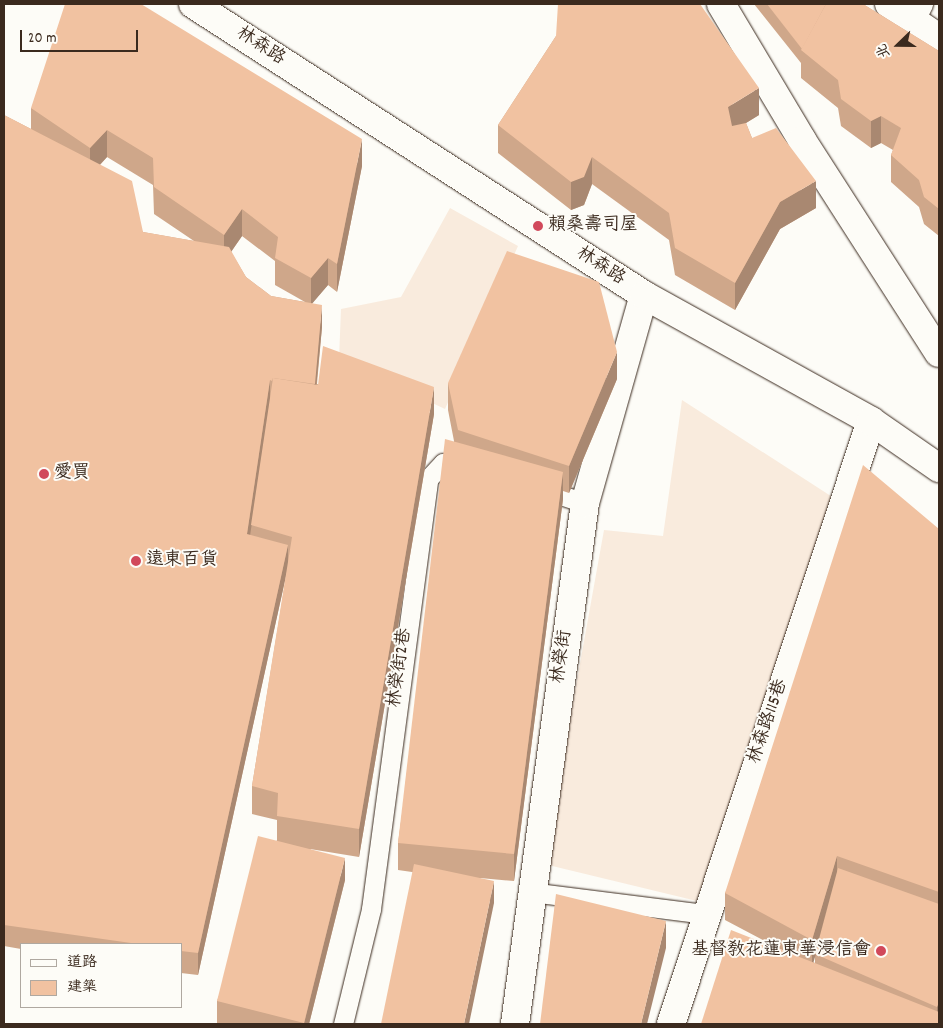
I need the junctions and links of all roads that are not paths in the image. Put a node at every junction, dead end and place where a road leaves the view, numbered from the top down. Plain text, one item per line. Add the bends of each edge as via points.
1 (193, 4) edge
2 (721, 4) edge
3 (888, 4) edge
4 (919, 12) edge
5 (939, 38) edge
6 (644, 295) junction
7 (939, 353) edge
8 (871, 422) junction
9 (939, 468) edge
10 (487, 471) edge
11 (523, 483) edge
12 (585, 503) junction
13 (531, 892) junction
14 (705, 914) junction
15 (343, 1024) edge
16 (515, 1024) edge
17 (671, 1024) edge

1 - 6 street, 林森路
2 - 7 street via 802,140
3 - 4 street
4 - 5 street
6 - 8 street, 林森路
6 - 12 street, 林榮街
8 - 9 street, 林森路
8 - 14 street, 林森路115巷
10 - 15 lane, 林榮街2巷 via 443,463 428,479 371,909
11 - 12 lane
12 - 13 street, 林榮街
13 - 14 lane
13 - 16 street, 林榮街
14 - 17 street, 林森路115巷

